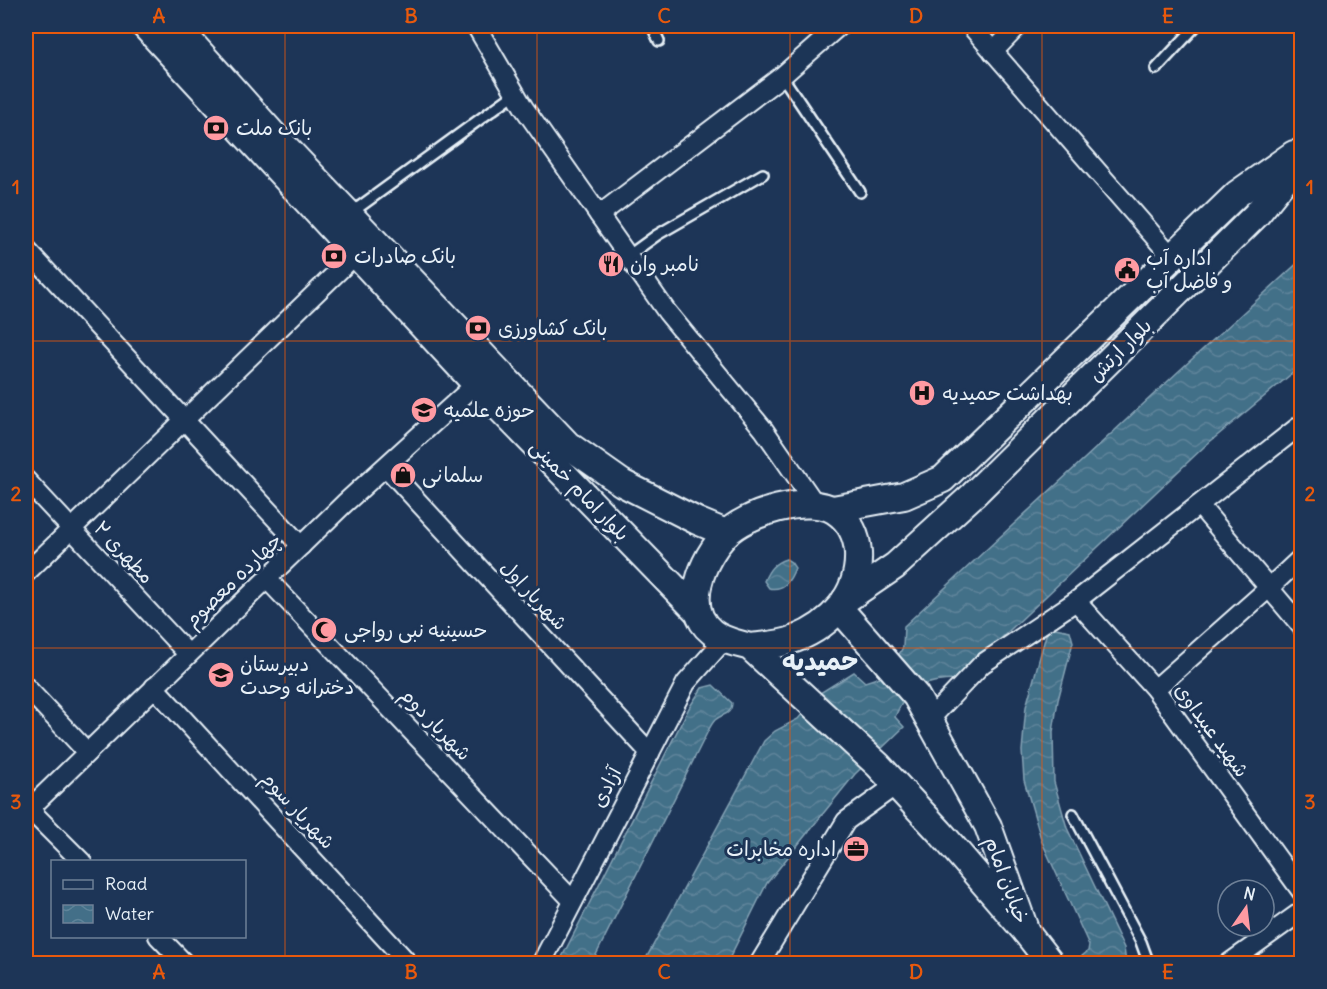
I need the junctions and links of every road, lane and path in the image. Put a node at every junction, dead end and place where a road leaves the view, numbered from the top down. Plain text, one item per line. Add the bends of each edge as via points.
1 (145, 26) edge
2 (176, 26) edge
3 (476, 26) edge
4 (652, 26) edge
5 (839, 26) edge
6 (971, 26) edge
7 (1018, 26) edge
8 (1196, 26) edge
9 (659, 41) dead end
10 (993, 52) junction
11 (1156, 69) dead end
12 (782, 76) junction
13 (516, 93) junction
14 (1302, 149) edge
15 (1302, 158) edge
16 (763, 174) dead end
17 (860, 192) dead end
18 (350, 215) junction
19 (599, 215) junction
20 (26, 249) edge
21 (356, 255) junction
22 (628, 256) junction
23 (1172, 257) junction
24 (476, 384) junction
25 (184, 420) junction
26 (1302, 424) edge
27 (386, 467) junction
28 (26, 480) edge
29 (1199, 505) junction
30 (824, 507) junction
31 (71, 529) junction
32 (726, 533) junction
33 (301, 546) junction
34 (1302, 557) edge
35 (26, 573) edge
36 (267, 579) junction
37 (1270, 587) junction
38 (1076, 601) junction
39 (842, 604) junction
40 (697, 611) junction
41 (1302, 627) edge
42 (724, 640) junction
43 (750, 647) junction
44 (188, 654) junction
45 (26, 687) edge
46 (154, 687) junction
47 (1155, 689) junction
48 (929, 720) junction
49 (87, 752) junction
50 (650, 753) junction
51 (896, 785) junction
52 (27, 810) edge
53 (1073, 814) dead end
54 (81, 860) edge
55 (1302, 892) edge
56 (573, 901) junction
57 (1302, 911) edge
58 (1026, 932) junction
59 (160, 938) edge
60 (185, 963) edge
61 (410, 963) edge
62 (541, 963) edge
63 (759, 963) edge
64 (1051, 963) edge
65 (1149, 963) edge
66 (1228, 963) edge

1 - 21 main road, بلوار امام خمینی
2 - 18 main road, بلوار امام خمینی
3 - 13 street
4 - 9 lane
5 - 12 street
6 - 10 street
7 - 10 street
8 - 11 lane
10 - 23 street
12 - 17 lane
12 - 19 street
13 - 18 lane
13 - 19 street
14 - 23 main road, بلوار ارتش via 1237,194
15 - 39 main road, بلوار ارتش via 1256,215 973,495 895,566
16 - 22 lane
18 - 32 main road, بلوار امام خمینی via 568,445 622,483
19 - 22 street
20 - 25 street
21 - 24 main road, بلوار امام خمینی
21 - 25 street
22 - 30 street via 667,312
23 - 30 main road, بلوار ارتش via 943,479 904,496
24 - 27 street, چهارده معصوم
24 - 40 main road, بلوار امام خمینی
25 - 31 street
25 - 33 street
26 - 29 street
27 - 33 street, چهارده معصوم
27 - 50 street, شهریار اول
28 - 31 street, مطهری ۲
29 - 37 street
29 - 38 street
30 - 32 main road via 796,505 763,512
30 - 39 main road via 851,526 858,551 854,585
31 - 35 street
31 - 44 street, مطهری ۲
32 - 40 main road via 703,569
33 - 36 street, چهارده معصوم
34 - 37 street
36 - 44 street, چهارده معصوم
36 - 56 street, شهریار دوم
37 - 41 street
37 - 47 street
38 - 47 street, شهید عبیداوی
38 - 48 street via 982,664
39 - 43 main road via 824,623 793,640
39 - 48 main road, خیابان امام via 916,696
40 - 42 main road via 704,624
42 - 43 main road
42 - 50 street, آزادی via 686,683
43 - 51 main road, خیابان امام
44 - 46 street, چهارده معصوم
45 - 49 street
46 - 49 street, چهارده معصوم
46 - 61 street, شهریار سوم
47 - 55 street, شهید عبیداوی
48 - 58 main road, خیابان امام via 988,826
49 - 52 street, چهارده معصوم
50 - 56 street, آزادی
51 - 58 main road, خیابان امام
51 - 63 street via 846,821
52 - 54 street
53 - 65 lane
56 - 62 street, آزادی
57 - 66 street
58 - 64 main road
59 - 60 street

